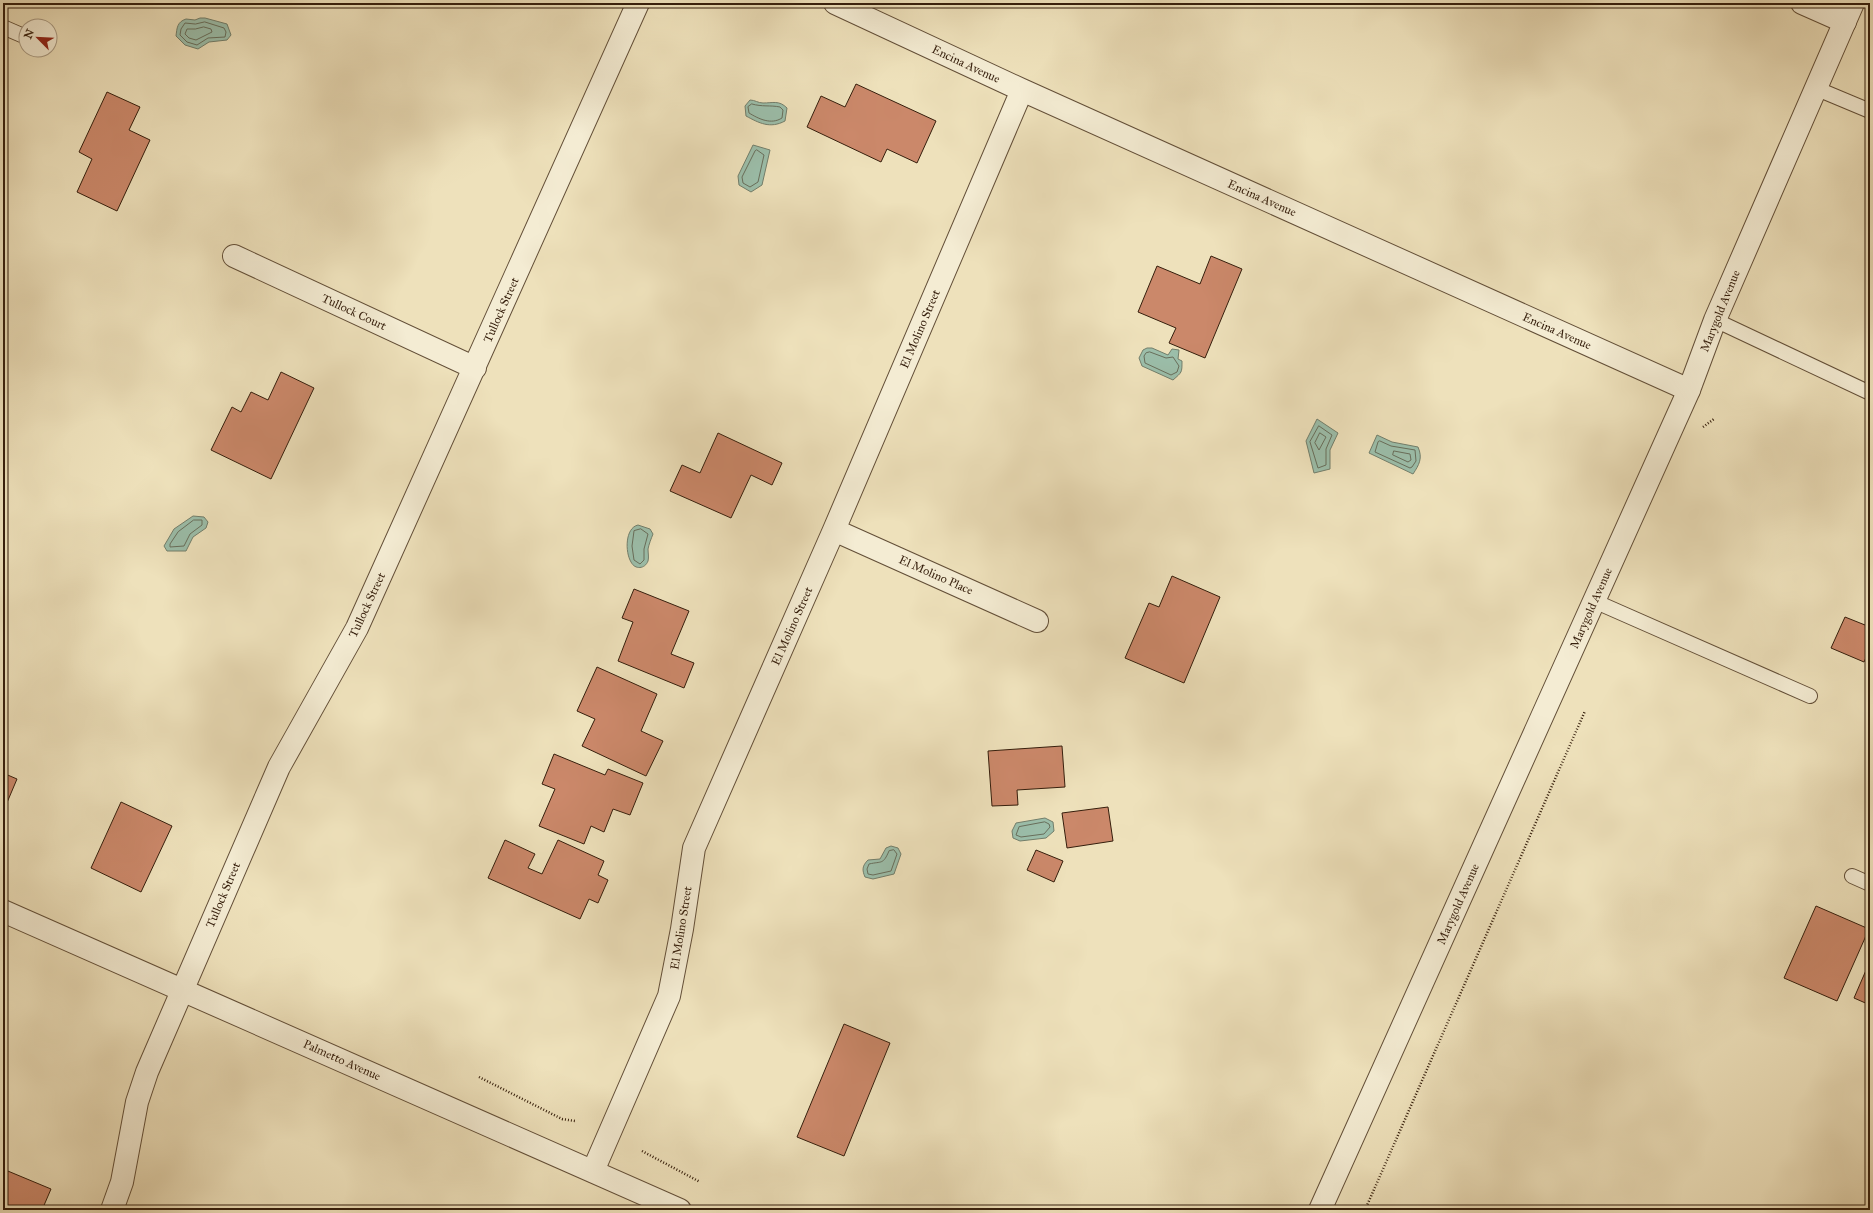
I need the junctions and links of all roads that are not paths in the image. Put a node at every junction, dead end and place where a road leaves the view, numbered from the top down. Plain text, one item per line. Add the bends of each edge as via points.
1 (638, 3) edge
2 (835, 3) edge
3 (1802, 3) edge
4 (1849, 12) edge
5 (3, 27) edge
6 (18, 34) edge
7 (1815, 88) junction
8 (1022, 90) junction
9 (1870, 111) edge
10 (234, 256) dead end
11 (1715, 320) junction
12 (475, 368) junction
13 (1689, 390) junction
14 (1870, 393) edge
15 (834, 530) junction
16 (1594, 601) junction
17 (1036, 621) dead end
18 (1810, 696) dead end
19 (1852, 876) dead end
20 (1870, 884) edge
21 (3, 911) edge
22 (182, 990) junction
23 (593, 1171) junction
24 (112, 1210) edge
25 (680, 1210) edge
26 (1320, 1210) edge

1 - 12 street, Tullock Street
2 - 8 street, Encina Avenue
3 - 4 street
4 - 7 street, Marygold Avenue
5 - 6 lane
7 - 9 lane
7 - 11 street, Marygold Avenue
8 - 13 street, Encina Avenue
8 - 15 street, El Molino Street
10 - 12 street, Tullock Court
11 - 13 street, Marygold Avenue
11 - 14 lane
12 - 22 street, Tullock Street via 357,628 279,767
13 - 16 street, Marygold Avenue
15 - 17 street, El Molino Place
15 - 23 street, El Molino Street via 694,848 669,996
16 - 18 lane
16 - 26 street, Marygold Avenue
19 - 20 lane
21 - 22 street, Palmetto Avenue
22 - 23 street, Palmetto Avenue
22 - 24 street, Tullock Street via 137,1102 126,1163
23 - 25 street, Palmetto Avenue

